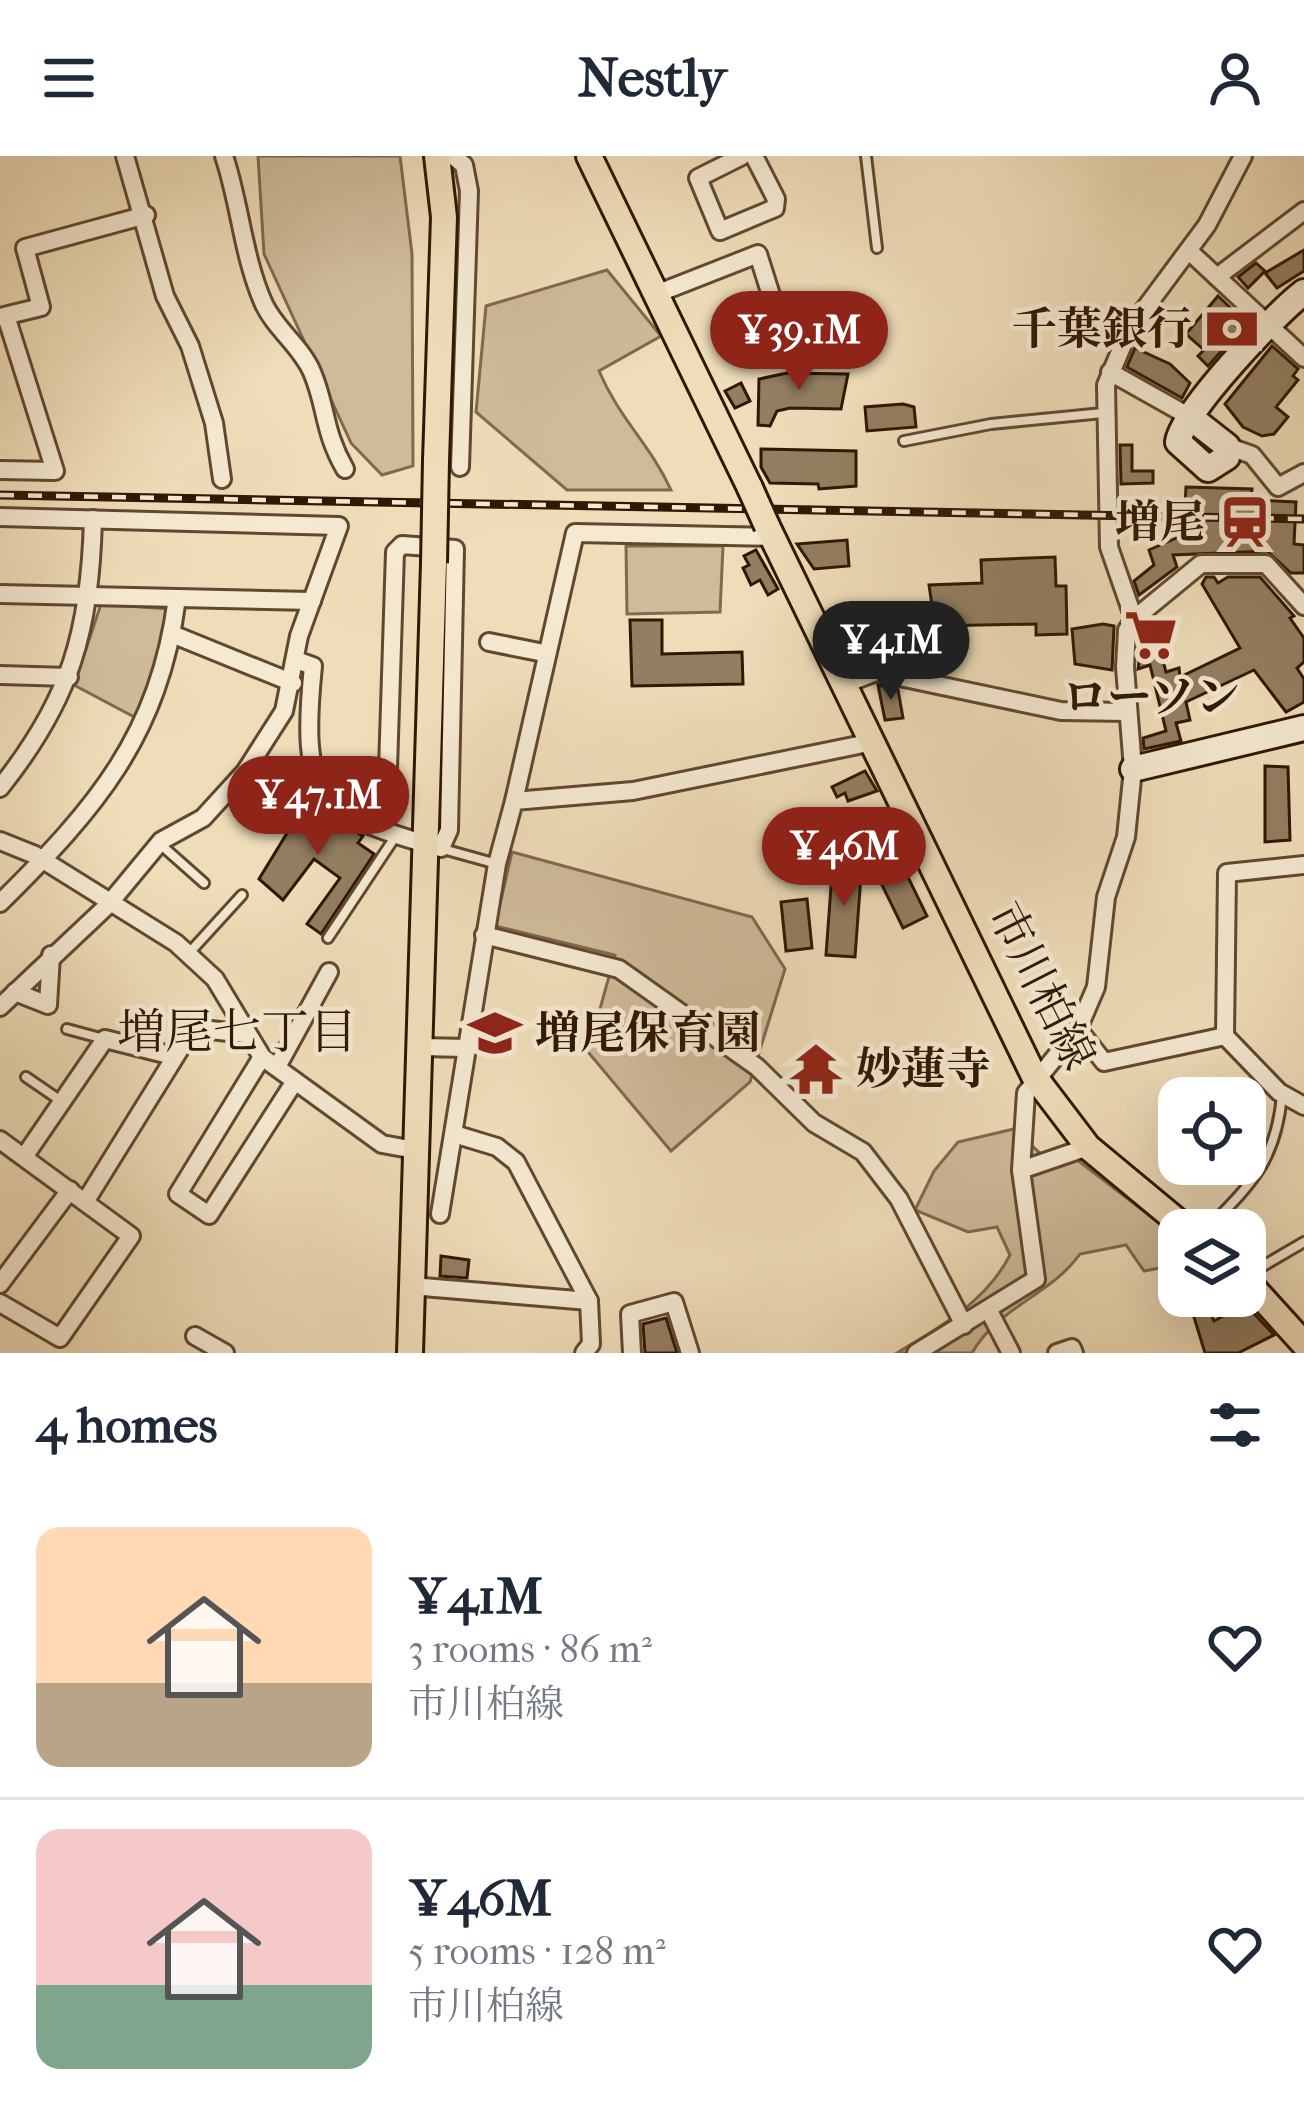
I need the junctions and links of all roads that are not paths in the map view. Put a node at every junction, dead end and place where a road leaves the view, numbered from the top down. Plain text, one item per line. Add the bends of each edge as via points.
1 (125, 156) edge
2 (224, 156) edge
3 (437, 156) edge
4 (453, 156) edge
5 (589, 156) edge
6 (742, 156) edge
7 (754, 156) edge
8 (866, 156) edge
9 (1243, 156) edge
10 (1304, 212) edge
11 (146, 215) junction
12 (732, 230) junction
13 (877, 248) dead end
14 (1190, 252) junction
15 (740, 261) junction
16 (1217, 277) junction
17 (1304, 292) edge
18 (656, 294) junction
19 (777, 314) dead end
20 (3, 316) edge
21 (1268, 324) junction
22 (1304, 358) edge
23 (1110, 372) junction
24 (1104, 412) junction
25 (1190, 417) junction
26 (904, 441) dead end
27 (1227, 446) joint
28 (448, 464) junction
29 (345, 469) dead end
30 (0, 470) edge
31 (1304, 473) edge
32 (222, 479) dead end
33 (0, 517) edge
34 (93, 519) junction
35 (770, 531) junction
36 (0, 594) edge
37 (91, 597) junction
38 (177, 598) junction
39 (312, 601) junction
40 (1304, 606) edge
41 (1134, 619) junction
42 (172, 634) junction
43 (489, 642) dead end
44 (544, 653) junction
45 (296, 660) junction
46 (0, 675) edge
47 (69, 677) junction
48 (292, 683) junction
49 (845, 684) junction
50 (1127, 712) junction
51 (1304, 728) edge
52 (873, 742) junction
53 (0, 755) edge
54 (23, 758) junction
55 (1133, 769) junction
56 (0, 788) edge
57 (514, 801) junction
58 (392, 832) junction
59 (0, 842) edge
60 (159, 843) junction
61 (434, 846) junction
62 (44, 861) junction
63 (497, 863) junction
64 (1304, 865) edge
65 (204, 884) dead end
66 (242, 895) dead end
67 (0, 903) edge
68 (108, 905) junction
69 (484, 935) junction
70 (328, 938) dead end
71 (189, 953) junction
72 (51, 955) junction
73 (328, 972) dead end
74 (15, 992) junction
75 (0, 1007) edge
76 (67, 1029) dead end
77 (1078, 1029) junction
78 (245, 1034) junction
79 (1225, 1036) junction
80 (105, 1039) junction
81 (421, 1047) junction
82 (467, 1048) junction
83 (173, 1056) junction
84 (270, 1062) junction
85 (1034, 1076) junction
86 (26, 1077) dead end
87 (295, 1081) junction
88 (1282, 1094) junction
89 (62, 1102) junction
90 (1304, 1106) edge
91 (454, 1134) junction
92 (0, 1140) edge
93 (1088, 1148) junction
94 (415, 1150) junction
95 (24, 1156) junction
96 (1021, 1170) junction
97 (77, 1196) junction
98 (1162, 1209) edge
99 (1227, 1209) edge
100 (440, 1214) dead end
101 (1304, 1242) edge
102 (1266, 1265) edge
103 (0, 1284) edge
104 (411, 1286) junction
105 (589, 1301) junction
106 (1266, 1301) edge
107 (0, 1303) edge
108 (989, 1311) junction
109 (964, 1324) junction
110 (195, 1336) dead end
111 (1304, 1344) edge
112 (587, 1348) edge
113 (226, 1353) edge
114 (410, 1353) edge
115 (610, 1353) edge
116 (632, 1353) edge
117 (690, 1353) edge
118 (916, 1353) edge
119 (1011, 1353) edge
120 (1057, 1353) edge
121 (1074, 1353) edge

1 - 11 street
2 - 29 street via 252,276 266,310 311,370 326,437
3 - 28 main road
4 - 28 street via 464,165 469,191
5 - 18 main road, 市川柏線
6 - 12 street via 698,181 720,231
7 - 12 street via 775,208
8 - 13 lane
9 - 14 street
10 - 16 street
11 - 20 street via 25,248 41,307
11 - 32 street via 165,296 214,424
12 - 15 street
14 - 16 street
14 - 23 street via 1129,330
15 - 18 street
15 - 19 street via 758,254
16 - 21 street
17 - 21 street
18 - 35 main road, 市川柏線, bridge
20 - 30 street via 55,471
21 - 22 street
21 - 25 street
23 - 24 street
23 - 25 street
24 - 26 lane
24 - 41 street via 1109,547
25 - 27 street
27 - 31 street via 1252,454 1278,487
28 - 61 main road, bridge via 434,563
33 - 34 street
34 - 37 street
34 - 39 street via 339,526
35 - 44 street via 575,533
35 - 49 main road, 市川柏線
36 - 37 street
37 - 38 street
37 - 47 street
38 - 39 street
38 - 42 street
39 - 45 street
40 - 41 street via 1266,564 1201,564
41 - 50 street via 1127,630
42 - 48 street
42 - 62 street via 146,723
43 - 44 street
44 - 57 street
45 - 48 street
45 - 58 street via 313,666 308,750 322,796
46 - 47 street
47 - 54 street
48 - 60 street via 277,727 245,772 203,818
49 - 50 street via 876,672 1060,711
49 - 52 main road, 市川柏線
50 - 55 street
51 - 55 street
52 - 57 street via 632,791
52 - 85 main road, 市川柏線
53 - 54 street
54 - 56 street
55 - 77 street via 1096,987
57 - 63 street
58 - 61 street
58 - 61 street via 395,552 402,545 452,546 449,830
58 - 70 lane
59 - 62 street
60 - 65 lane
60 - 68 street
61 - 63 lane
61 - 81 main road
62 - 67 street
62 - 68 street
63 - 69 street
64 - 79 street via 1227,873
66 - 71 lane
68 - 71 street
68 - 72 street
69 - 82 street
69 - 109 street via 619,969 757,1067 814,1123 863,1152 899,1199
71 - 78 street via 215,979
72 - 74 street
72 - 74 street via 48,1005
73 - 84 street
74 - 75 street
76 - 80 lane
77 - 79 street via 1104,1062
77 - 85 street
78 - 83 street via 193,1028
78 - 84 street
79 - 88 street
80 - 83 street
80 - 89 street
81 - 82 street
81 - 94 main road
82 - 91 street
83 - 97 street
84 - 87 street
84 - 87 street via 178,1194 209,1215
85 - 93 main road, 市川柏線
85 - 96 street
86 - 89 lane
87 - 94 street via 382,1144
88 - 90 street
88 - 99 lane via 1279,1134 1258,1177
89 - 95 street
91 - 100 street
91 - 105 street via 516,1162
92 - 95 street
93 - 96 street
93 - 98 main road, 市川柏線
94 - 104 main road
95 - 97 street
96 - 108 street via 1036,1280
97 - 103 street
97 - 107 street via 130,1236 60,1338
101 - 102 lane
104 - 105 street
104 - 114 main road
105 - 112 street
106 - 111 main road
108 - 109 street
108 - 119 street
109 - 118 street
110 - 113 street
112 - 115 street
116 - 117 street via 630,1314 674,1302
120 - 121 street

